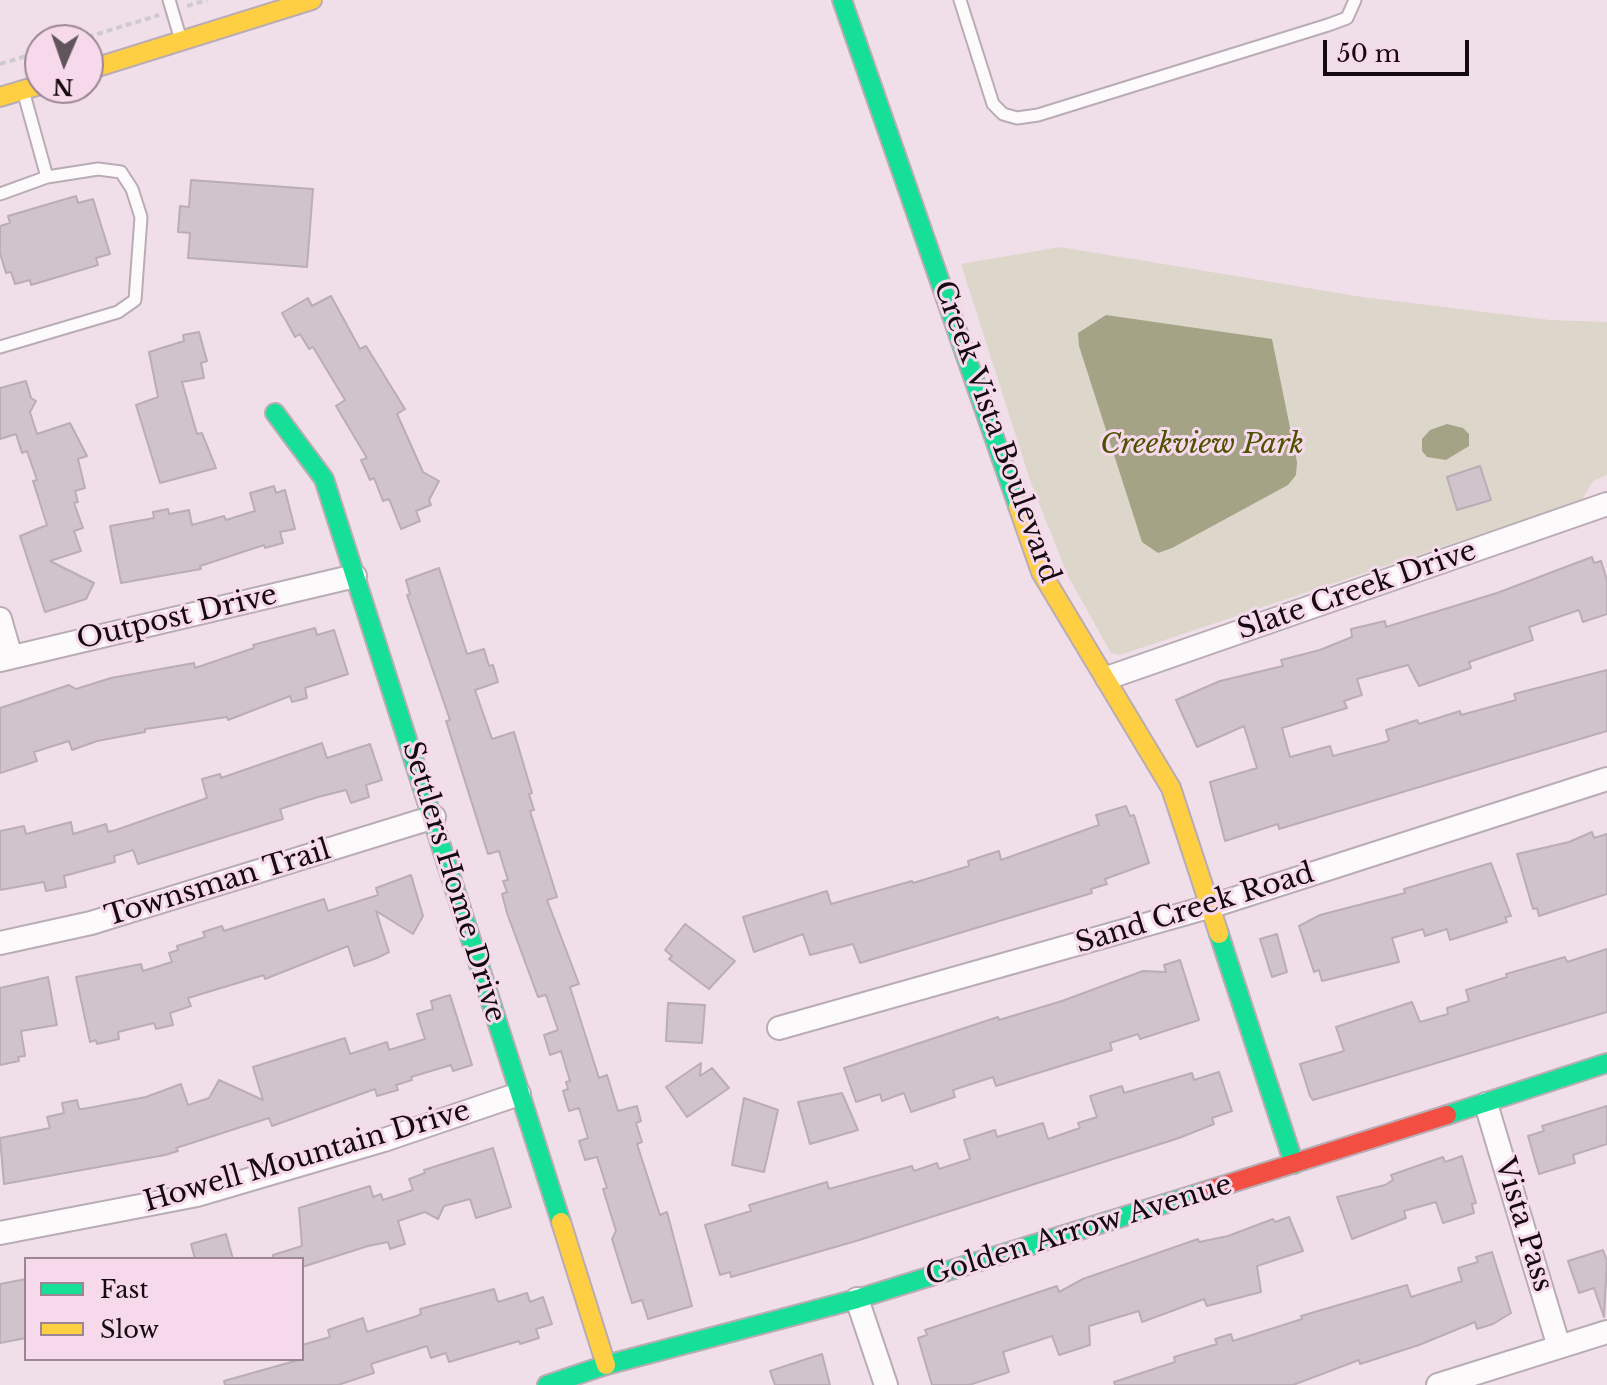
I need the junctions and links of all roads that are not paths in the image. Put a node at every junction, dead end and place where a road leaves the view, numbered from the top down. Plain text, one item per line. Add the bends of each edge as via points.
1 (312, 0) edge
2 (842, 0) edge
3 (960, 0) edge
4 (1355, 0) edge
5 (171, 5) edge
6 (181, 41) junction
7 (104, 65) edge
8 (24, 89) edge
9 (0, 97) edge
10 (34, 104) edge
11 (47, 177) junction
12 (0, 194) edge
13 (0, 347) edge
14 (275, 413) dead end
15 (1607, 504) edge
16 (355, 576) junction
17 (0, 619) edge
18 (5, 659) edge
19 (1107, 678) junction
20 (1607, 779) edge
21 (434, 817) junction
22 (1212, 906) junction
23 (0, 943) edge
24 (779, 1028) dead end
25 (1607, 1063) edge
26 (519, 1094) junction
27 (1486, 1104) junction
28 (1294, 1164) junction
29 (0, 1233) edge
30 (857, 1299) junction
31 (1607, 1332) edge
32 (1559, 1347) junction
33 (606, 1365) junction
34 (547, 1385) edge
35 (886, 1385) edge
36 (1438, 1385) edge

1 - 6 street
2 - 19 street, Creek Vista Boulevard via 1041,572
3 - 4 lane via 993,104 1017,118 1328,25 1347,18
5 - 6 lane
6 - 7 street
8 - 9 street
10 - 11 lane
11 - 12 lane
11 - 13 lane via 98,169 121,172 129,183 141,217 135,300 118,312
14 - 16 street, Settlers Home Drive via 324,479
15 - 19 street, Slate Creek Drive
16 - 18 street, Outpost Drive
16 - 21 street, Settlers Home Drive
17 - 18 street
19 - 22 street, Creek Vista Boulevard via 1171,788
20 - 22 street, Sand Creek Road
21 - 23 street, Townsman Trail via 91,923
21 - 26 street, Settlers Home Drive
22 - 24 street, Sand Creek Road
22 - 28 street, Creek Vista Boulevard
25 - 27 street, Golden Arrow Avenue
26 - 29 street, Howell Mountain Drive via 197,1195
26 - 33 street, Settlers Home Drive
27 - 28 street, Golden Arrow Avenue
27 - 32 street, Vista Pass
28 - 30 street, Golden Arrow Avenue
30 - 33 street, Golden Arrow Avenue
30 - 35 street
31 - 32 street
32 - 36 street
33 - 34 street, Golden Arrow Avenue

